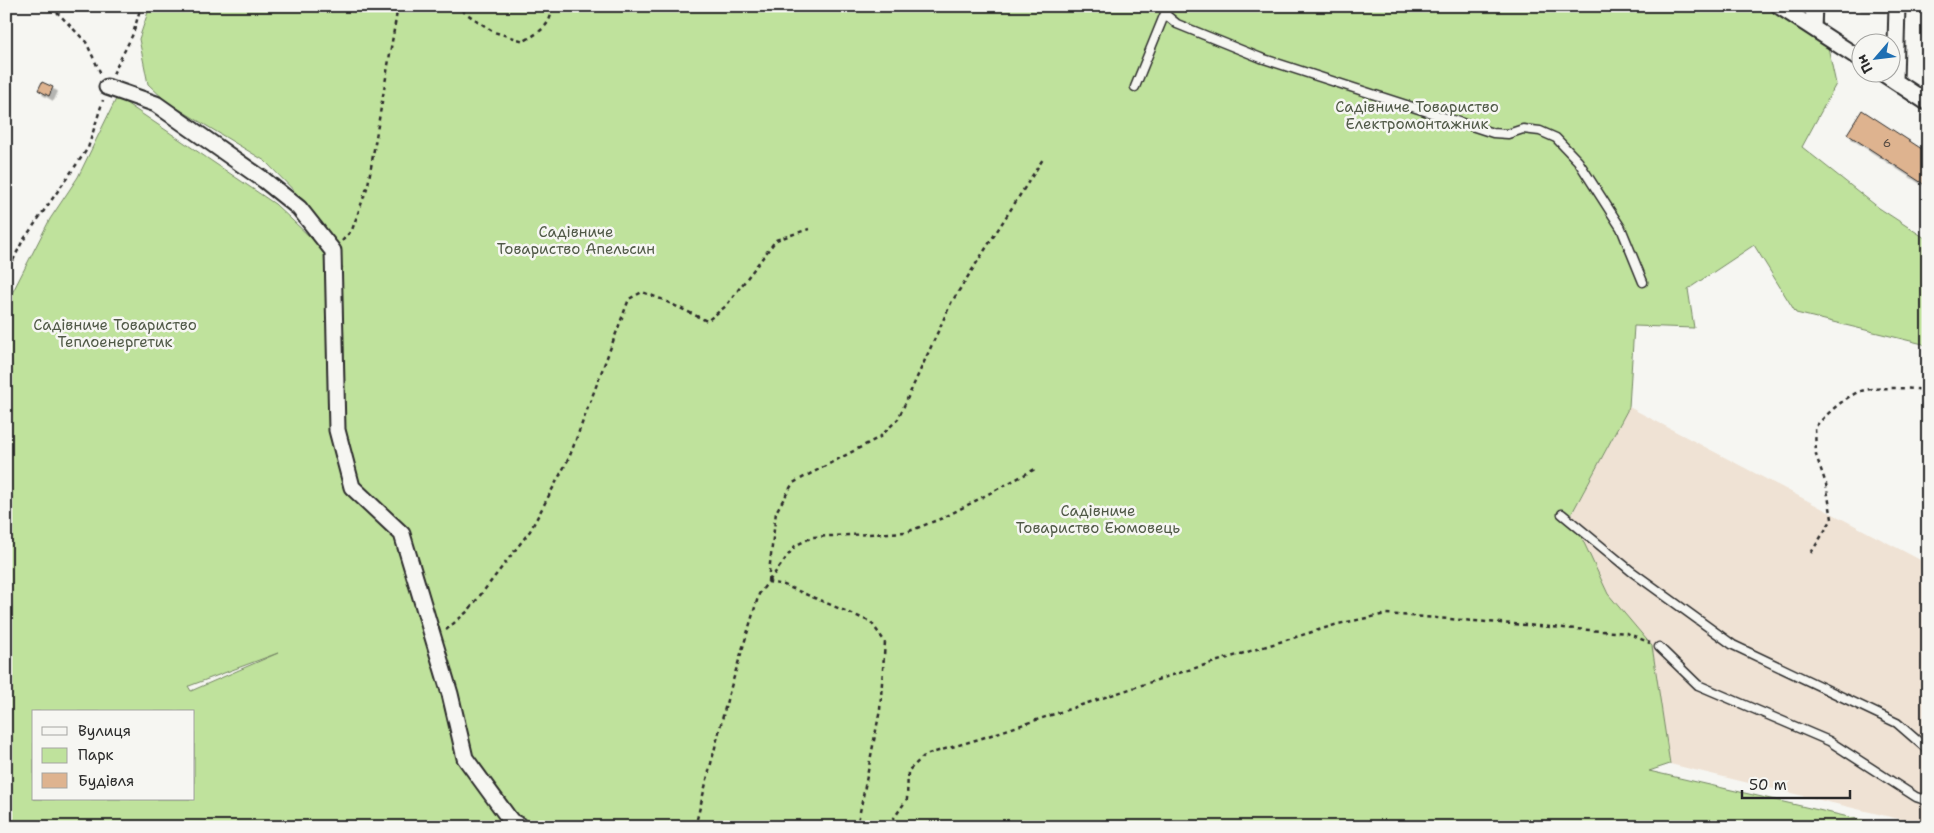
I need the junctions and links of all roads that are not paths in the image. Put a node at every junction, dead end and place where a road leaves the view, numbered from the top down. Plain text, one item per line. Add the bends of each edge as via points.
1 (1779, 6) edge
2 (1814, 6) edge
3 (1897, 6) edge
4 (1167, 10) edge
5 (1813, 28) junction
6 (1896, 32) edge
7 (1852, 53) edge
8 (1896, 82) edge
9 (107, 87) road end
10 (1135, 88) dead end
11 (1928, 103) edge
12 (1643, 282) dead end
13 (1562, 514) dead end
14 (1658, 647) road end
15 (1928, 750) edge
16 (1928, 801) edge
17 (522, 827) edge

1 - 5 street
2 - 5 street
3 - 6 street
4 - 10 lane
4 - 12 lane via 1185,27 1262,58 1493,133 1508,134 1523,129 1540,131 1556,138 1578,161 1621,228
5 - 7 street
8 - 11 street
9 - 17 street via 156,104 264,180 299,208 333,251 337,430 352,488 402,534 450,694 465,758 511,821
13 - 15 lane via 1632,571 1733,644 1898,724
14 - 16 lane via 1698,685 1829,741 1916,797

